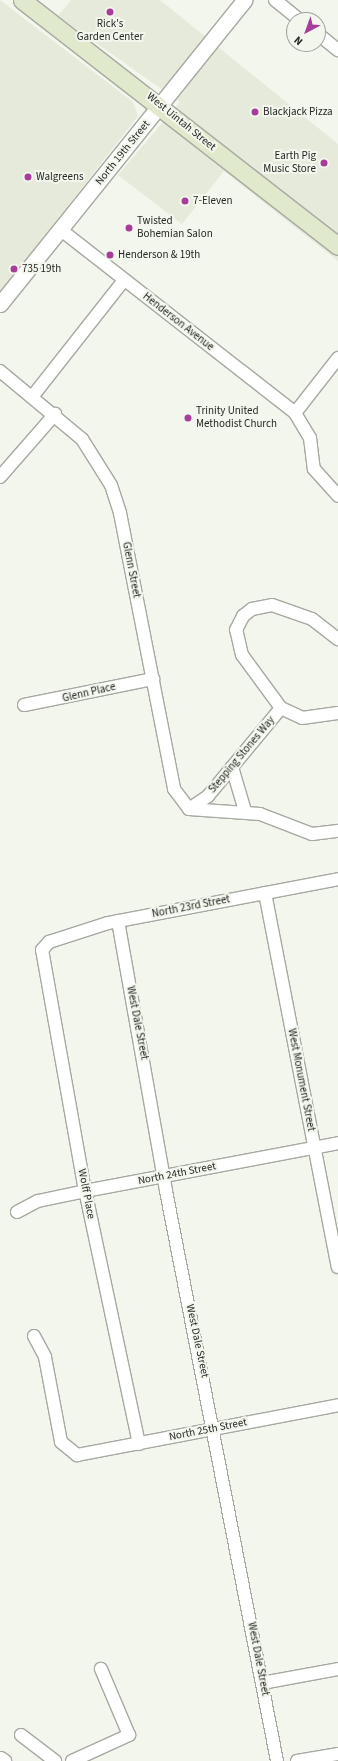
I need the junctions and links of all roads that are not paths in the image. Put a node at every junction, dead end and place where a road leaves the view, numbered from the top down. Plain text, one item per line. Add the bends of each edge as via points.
1 (22, 0) edge
2 (244, 0) edge
3 (275, 0) edge
4 (290, 12) edge
5 (326, 40) edge
6 (338, 50) edge
7 (160, 106) junction
8 (61, 230) junction
9 (338, 246) edge
10 (124, 280) junction
11 (0, 304) edge
12 (338, 358) edge
13 (0, 371) edge
14 (32, 397) junction
15 (295, 413) junction
16 (55, 414) junction
17 (0, 477) edge
18 (338, 496) edge
19 (338, 639) edge
20 (153, 679) junction
21 (24, 705) dead end
22 (281, 708) junction
23 (338, 713) edge
24 (232, 767) junction
25 (189, 810) junction
26 (245, 812) junction
27 (338, 831) edge
28 (338, 879) edge
29 (266, 893) junction
30 (118, 921) junction
31 (46, 944) joint
32 (338, 1143) edge
33 (314, 1148) junction
34 (164, 1177) junction
35 (86, 1191) junction
36 (17, 1212) dead end
37 (338, 1267) edge
38 (34, 1336) dead end
39 (338, 1405) edge
40 (215, 1429) junction
41 (139, 1444) junction
42 (101, 1669) dead end
43 (338, 1669) edge
44 (262, 1683) junction
45 (21, 1735) dead end
46 (338, 1754) edge
47 (0, 1759) edge
48 (3, 1761) edge
49 (56, 1761) edge
50 (72, 1761) edge
51 (277, 1761) edge
52 (297, 1761) edge

1 - 7 main road, West Uintah Street
2 - 7 street, North 19th Street
3 - 4 street
5 - 6 street
7 - 8 street, North 19th Street
7 - 9 main road, West Uintah Street
8 - 10 street, Henderson Avenue
8 - 11 street, North 19th Street
10 - 14 street
10 - 15 street, Henderson Avenue
12 - 15 street
13 - 14 street, Glenn Street
14 - 16 street, Glenn Street
15 - 18 street via 310,438 310,457 316,474
16 - 17 street
16 - 20 street, Glenn Street via 90,448 111,485
19 - 22 street, Stepping Stones Way via 312,619 272,606 252,609 243,616 236,630 240,650
20 - 21 street, Glenn Place
20 - 25 street, Glenn Street via 174,789
22 - 23 street, Stepping Stones Way via 302,718
22 - 24 street, Stepping Stones Way
24 - 25 street, Stepping Stones Way via 208,796
24 - 26 street
25 - 26 street, Stepping Stones Way
26 - 27 street, Stepping Stones Way via 304,833
28 - 29 street, North 23rd Street
29 - 30 street, North 23rd Street
29 - 33 street, West Monument Street
30 - 31 street, North 23rd Street
30 - 34 street, West Dale Street
31 - 35 street, Wolff Place via 42,961
32 - 33 street, North 24th Street
33 - 34 street, North 24th Street
33 - 37 street, West Monument Street
34 - 35 street, North 24th Street
34 - 40 street, West Dale Street
35 - 36 street, North 24th Street via 38,1201
35 - 41 street, Wolff Place
38 - 41 street, North 25th Street via 45,1357 61,1442 77,1455
39 - 40 street, North 25th Street
40 - 41 street, North 25th Street
40 - 44 street, West Dale Street
42 - 50 street via 129,1735
43 - 44 street
44 - 51 street, West Dale Street
45 - 49 street
46 - 52 street
47 - 48 street

